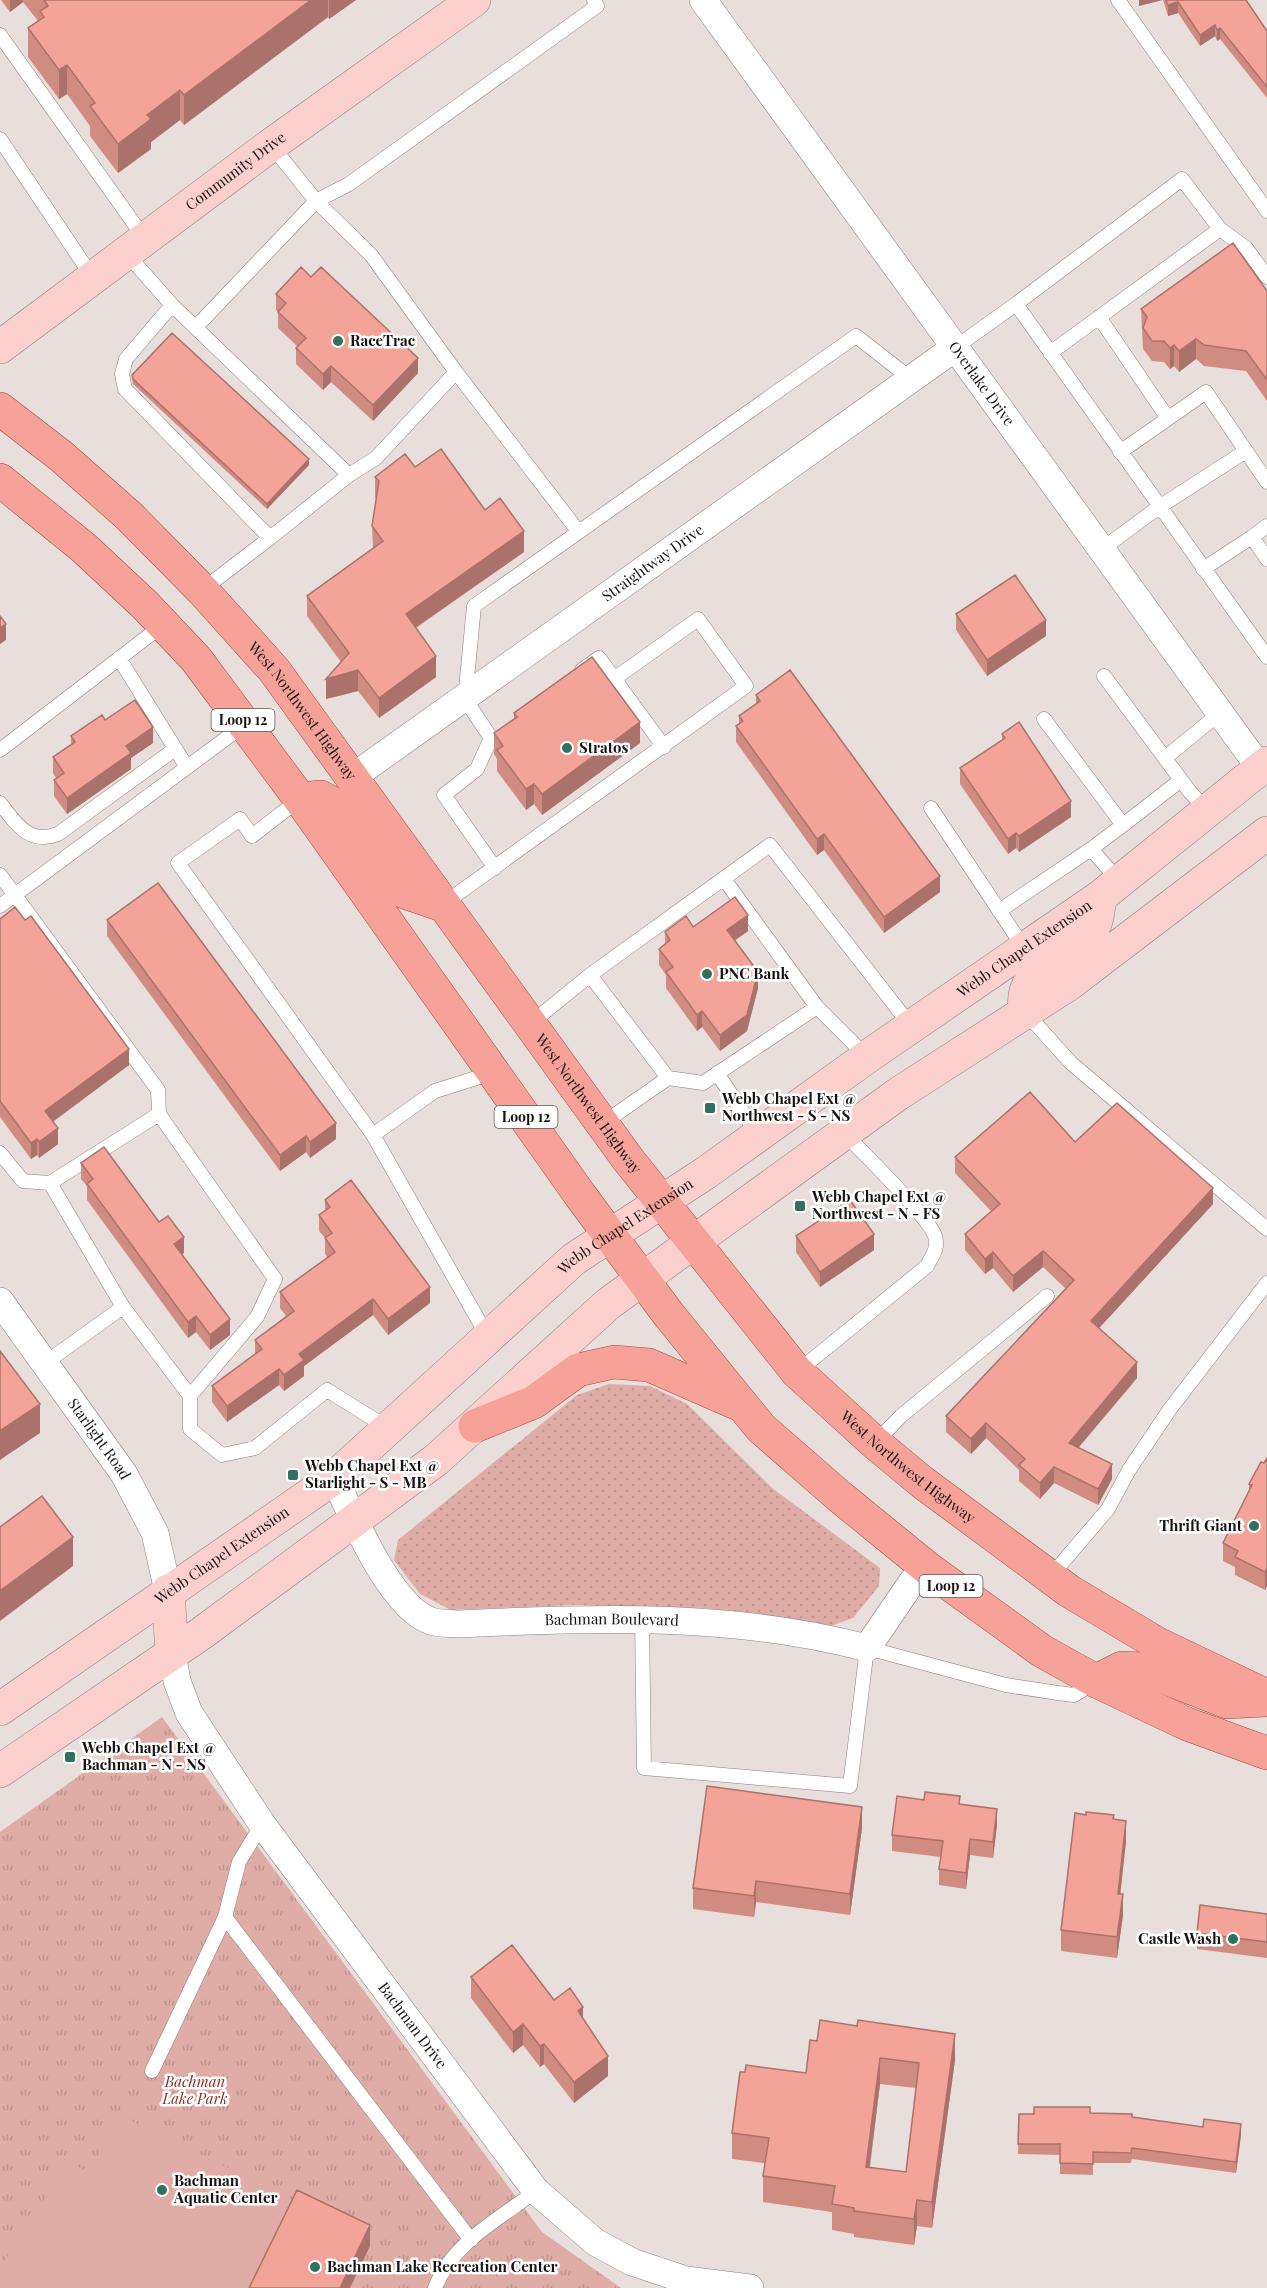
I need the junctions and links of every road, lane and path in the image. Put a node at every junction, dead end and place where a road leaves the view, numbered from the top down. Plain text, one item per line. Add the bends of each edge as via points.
1 (472, 0) edge
2 (594, 0) edge
3 (703, 0) edge
4 (1118, 0) edge
5 (0, 35) edge
6 (0, 140) edge
7 (272, 145) junction
8 (316, 201) junction
9 (1267, 211) edge
10 (1220, 229) junction
11 (135, 246) junction
12 (1267, 277) edge
13 (93, 278) junction
14 (1016, 304) junction
15 (172, 305) junction
16 (1099, 317) junction
17 (196, 327) junction
18 (0, 347) edge
19 (956, 347) junction
20 (1050, 353) junction
21 (456, 372) junction
22 (911, 379) junction
23 (0, 409) edge
24 (1167, 417) junction
25 (1246, 451) junction
26 (1120, 452) junction
27 (349, 475) junction
28 (0, 480) edge
29 (1267, 482) edge
30 (1159, 507) junction
31 (1267, 526) edge
32 (578, 531) junction
33 (1252, 537) junction
34 (270, 538) junction
35 (1102, 549) junction
36 (1267, 559) edge
37 (1203, 569) junction
38 (202, 590) junction
39 (164, 624) junction
40 (1267, 657) edge
41 (119, 658) junction
42 (1104, 676) dead end
43 (572, 678) edge
44 (614, 679) junction
45 (465, 699) junction
46 (1220, 713) junction
47 (1044, 718) dead end
48 (246, 723) junction
49 (664, 747) junction
50 (175, 749) junction
51 (0, 750) edge
52 (1165, 758) junction
53 (186, 766) junction
54 (1265, 770) edge
55 (350, 779) junction
56 (1181, 780) junction
57 (300, 799) junction
58 (0, 803) edge
59 (931, 808) dead end
60 (1208, 811) junction
61 (1123, 825) junction
62 (1267, 833) edge
63 (1091, 849) junction
64 (495, 868) junction
65 (0, 875) edge
66 (724, 879) junction
67 (1110, 889) junction
68 (16, 894) junction
69 (442, 905) junction
70 (0, 906) edge
71 (999, 911) junction
72 (1024, 948) junction
73 (590, 975) junction
74 (817, 1007) junction
75 (1026, 1013) junction
76 (530, 1024) junction
77 (911, 1026) junction
78 (867, 1057) junction
79 (494, 1073) junction
80 (717, 1073) junction
81 (668, 1078) junction
82 (159, 1114) junction
83 (602, 1124) junction
84 (843, 1132) junction
85 (373, 1135) junction
86 (758, 1135) junction
87 (0, 1153) edge
88 (50, 1184) junction
89 (662, 1202) junction
90 (1267, 1229) edge
91 (610, 1235) junction
92 (694, 1243) junction
93 (642, 1279) junction
94 (1267, 1283) edge
95 (1047, 1296) dead end
96 (0, 1301) edge
97 (123, 1307) junction
98 (488, 1337) junction
99 (45, 1364) junction
100 (797, 1372) junction
101 (190, 1396) junction
102 (744, 1407) junction
103 (475, 1426) junction
104 (388, 1428) junction
105 (875, 1443) junction
106 (334, 1478) junction
107 (355, 1519) junction
108 (926, 1567) junction
109 (1050, 1577) junction
110 (168, 1591) junction
111 (642, 1618) junction
112 (867, 1648) junction
113 (172, 1653) junction
114 (1096, 1682) junction
115 (1267, 1698) edge
116 (0, 1708) edge
117 (1267, 1753) edge
118 (0, 1771) edge
119 (262, 1824) junction
120 (225, 1917) junction
121 (152, 2071) dead end
122 (536, 2191) junction
123 (471, 2240) junction
124 (435, 2288) edge
125 (750, 2288) edge

1 - 7 main road, Community Drive
2 - 8 lane via 597,6 349,184
3 - 19 street, Overlake Drive
4 - 9 lane
5 - 11 lane
6 - 13 lane
7 - 8 lane
7 - 11 main road, Community Drive
8 - 17 lane
8 - 21 lane via 371,255
10 - 12 lane via 1246,248
10 - 14 lane via 1182,178
10 - 16 lane
11 - 13 main road, Community Drive
11 - 15 lane
13 - 18 main road, Community Drive
14 - 19 lane
14 - 20 lane
15 - 17 lane
15 - 34 lane via 126,359 122,374 125,389
16 - 20 lane
16 - 24 lane
17 - 27 lane
19 - 22 street, Straightway Drive
19 - 35 street, Overlake Drive
20 - 26 lane
21 - 27 lane via 376,458
21 - 32 lane
22 - 32 lane via 856,336
22 - 45 street, Straightway Drive
23 - 38 main road, West Northwest Highway / Loop 12 via 121,508
24 - 25 lane via 1206,392
24 - 26 lane
25 - 29 lane
25 - 30 lane
26 - 30 lane
27 - 34 lane
28 - 39 main road, Loop 12 via 84,548
30 - 35 lane
30 - 37 lane
31 - 33 lane
32 - 45 lane via 474,606
33 - 36 lane
33 - 37 lane
34 - 38 lane
35 - 46 street, Overlake Drive
37 - 40 lane
38 - 55 main road, West Northwest Highway / Loop 12 via 274,670
39 - 41 lane
39 - 48 main road, Loop 12
41 - 50 lane
41 - 51 lane
42 - 52 lane
43 - 44 lane via 599,658
44 - 49 lane
44 - 49 lane via 698,619 746,687
45 - 55 street, Straightway Drive
45 - 64 lane via 495,734 477,769 444,795
46 - 52 lane
46 - 54 street, Overlake Drive
47 - 61 lane
48 - 53 lane
48 - 57 main road, Loop 12
49 - 64 lane
50 - 53 lane
50 - 58 lane via 49,838 20,829
52 - 56 lane
53 - 68 lane
54 - 60 main road, Webb Chapel Extension
55 - 69 main road, West Northwest Highway / Loop 12
56 - 60 lane
56 - 61 lane
57 - 69 main road via 321,797 339,807 404,892
57 - 79 main road, Loop 12
57 - 85 lane via 252,836 240,819 178,863
59 - 71 lane
60 - 67 main road, Webb Chapel Extension
61 - 63 lane
62 - 75 main road
63 - 67 lane
63 - 71 lane
64 - 69 lane
65 - 68 lane
66 - 73 lane
66 - 74 lane
66 - 77 lane via 770,845
67 - 72 main road, Webb Chapel Extension
67 - 75 main road via 1095,925 1030,980 1023,1003
68 - 70 lane
68 - 82 lane via 158,1090
69 - 76 main road, West Northwest Highway / Loop 12
71 - 72 lane
72 - 77 main road, Webb Chapel Extension
73 - 76 lane
73 - 81 lane
74 - 78 lane
74 - 80 lane
75 - 84 main road
75 - 90 lane via 1071,1063
76 - 83 main road, West Northwest Highway / Loop 12
77 - 78 main road, Webb Chapel Extension
78 - 86 main road, Webb Chapel Extension
79 - 85 lane via 435,1091
79 - 91 main road, Loop 12
80 - 81 lane via 703,1083
80 - 86 lane
81 - 83 lane
82 - 88 lane
82 - 101 lane via 275,1279 257,1317
83 - 89 main road, West Northwest Highway / Loop 12
84 - 92 main road
84 - 100 lane via 923,1219 935,1235 937,1248 927,1266
85 - 98 lane
86 - 89 main road, Webb Chapel Extension
87 - 88 lane via 23,1181
88 - 97 lane
89 - 91 main road, Webb Chapel Extension
89 - 92 main road, West Northwest Highway / Loop 12
91 - 93 main road, Loop 12
91 - 98 main road, Webb Chapel Extension via 574,1259
92 - 93 main road
92 - 100 main road, West Northwest Highway / Loop 12
93 - 102 main road, Loop 12
93 - 103 main road via 608,1304
94 - 109 lane via 1170,1409 1108,1509
95 - 105 lane
96 - 99 street, Starlight Road
97 - 99 lane
97 - 101 lane
98 - 104 main road, Webb Chapel Extension
99 - 110 street, Starlight Road via 129,1484 155,1533
100 - 105 main road, West Northwest Highway / Loop 12
101 - 104 lane via 190,1429 222,1455 255,1448 327,1390
102 - 103 main road via 650,1365 614,1362 578,1370 534,1402
102 - 108 main road, Loop 12 via 791,1455
103 - 107 main road
104 - 106 main road, Webb Chapel Extension
105 - 109 main road, West Northwest Highway / Loop 12 via 974,1523
106 - 107 street, Bachman Boulevard
106 - 110 main road, Webb Chapel Extension
107 - 111 street, Bachman Boulevard via 374,1558 407,1606 432,1622
107 - 113 main road
108 - 112 street
108 - 114 main road, Loop 12 via 1042,1652
109 - 115 main road, West Northwest Highway / Loop 12 via 1158,1644
110 - 113 main road
110 - 116 main road, Webb Chapel Extension
111 - 112 street, Bachman Boulevard via 736,1624
111 - 112 lane via 644,1768 850,1786
112 - 114 lane via 1006,1685 1058,1693 1074,1695
113 - 118 main road
113 - 119 street, Bachman Drive via 189,1713
114 - 115 main road via 1122,1668 1143,1669 1227,1702
114 - 117 main road, Loop 12 via 1187,1724
119 - 120 lane via 239,1862
119 - 122 street, Bachman Drive
120 - 121 lane
120 - 123 lane
122 - 123 lane
122 - 125 street, Bachman Drive via 595,2242 655,2275
123 - 124 lane via 450,2258

